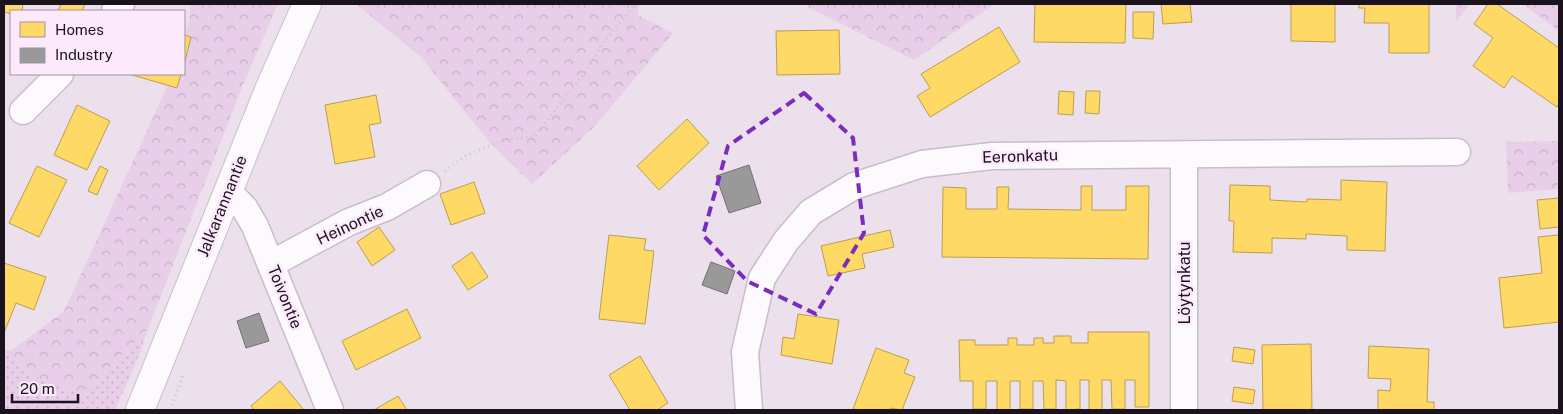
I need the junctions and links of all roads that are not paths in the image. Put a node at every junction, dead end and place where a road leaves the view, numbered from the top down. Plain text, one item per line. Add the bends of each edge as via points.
1 (307, 4) edge
2 (59, 75) edge
3 (23, 111) dead end
4 (1457, 152) dead end
5 (1184, 155) junction
6 (427, 184) road end
7 (228, 191) junction
8 (271, 264) junction
9 (140, 410) edge
10 (330, 410) edge
11 (749, 410) edge
12 (1184, 410) edge

1 - 7 main road, Jalkarannantie via 270,85
2 - 3 street
4 - 5 street, Eeronkatu
5 - 11 street, Eeronkatu via 992,156 922,164 854,186 811,212 786,241 762,278 745,352
5 - 12 street, Löytynkatu
6 - 8 street, Heinontie
7 - 8 street, Toivontie via 245,209
7 - 9 main road, Jalkarannantie
8 - 10 street, Toivontie

